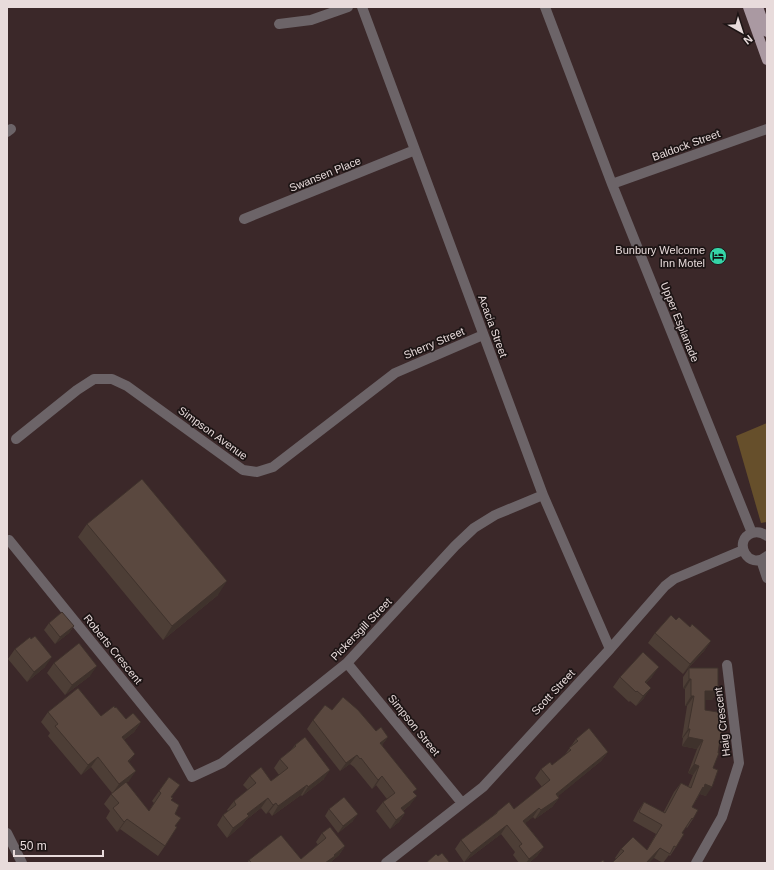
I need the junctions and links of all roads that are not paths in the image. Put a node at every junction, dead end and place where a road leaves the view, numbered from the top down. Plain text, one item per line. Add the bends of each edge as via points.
1 (348, 7) edge
2 (362, 7) edge
3 (545, 7) edge
4 (748, 7) edge
5 (758, 7) edge
6 (279, 24) dead end
7 (767, 32) edge
8 (767, 60) edge
9 (767, 129) edge
10 (415, 150) junction
11 (612, 184) junction
12 (244, 219) dead end
13 (483, 335) junction
14 (395, 373) joint
15 (16, 439) dead end
16 (543, 495) junction
17 (752, 533) junction
18 (767, 536) edge
19 (9, 540) dead end
20 (743, 550) junction
21 (764, 558) edge
22 (767, 578) edge
23 (610, 649) junction
24 (347, 663) junction
25 (727, 665) dead end
26 (192, 777) joint
27 (462, 803) junction
28 (7, 832) edge
29 (22, 863) edge
30 (386, 863) edge
31 (696, 863) edge

1 - 6 street via 311,20
2 - 10 street, Acacia Street
3 - 11 street, Upper Esplanade
4 - 8 main road
5 - 7 main road
9 - 11 street, Baldock Street
10 - 12 street, Swansen Place
10 - 13 street, Acacia Street
11 - 17 street, Upper Esplanade
13 - 14 street, Sherry Street
13 - 16 street, Acacia Street
14 - 15 street, Simpson Avenue via 273,467 257,472 243,470 127,386 112,379 94,379
16 - 23 street, Acacia Street
16 - 24 street, Pickersgill Street via 484,521 464,536
17 - 18 street
17 - 20 street via 744,542
19 - 26 street, Roberts Crescent via 174,744
20 - 21 street via 748,558 757,561
20 - 23 street, Scott Street via 674,579
21 - 22 street
23 - 27 street, Scott Street via 483,787
24 - 26 street, Pickersgill Street via 222,763
24 - 27 street, Simpson Street
25 - 31 street, Haig Crescent via 739,763 722,817
27 - 30 street, Scott Street
28 - 29 street

